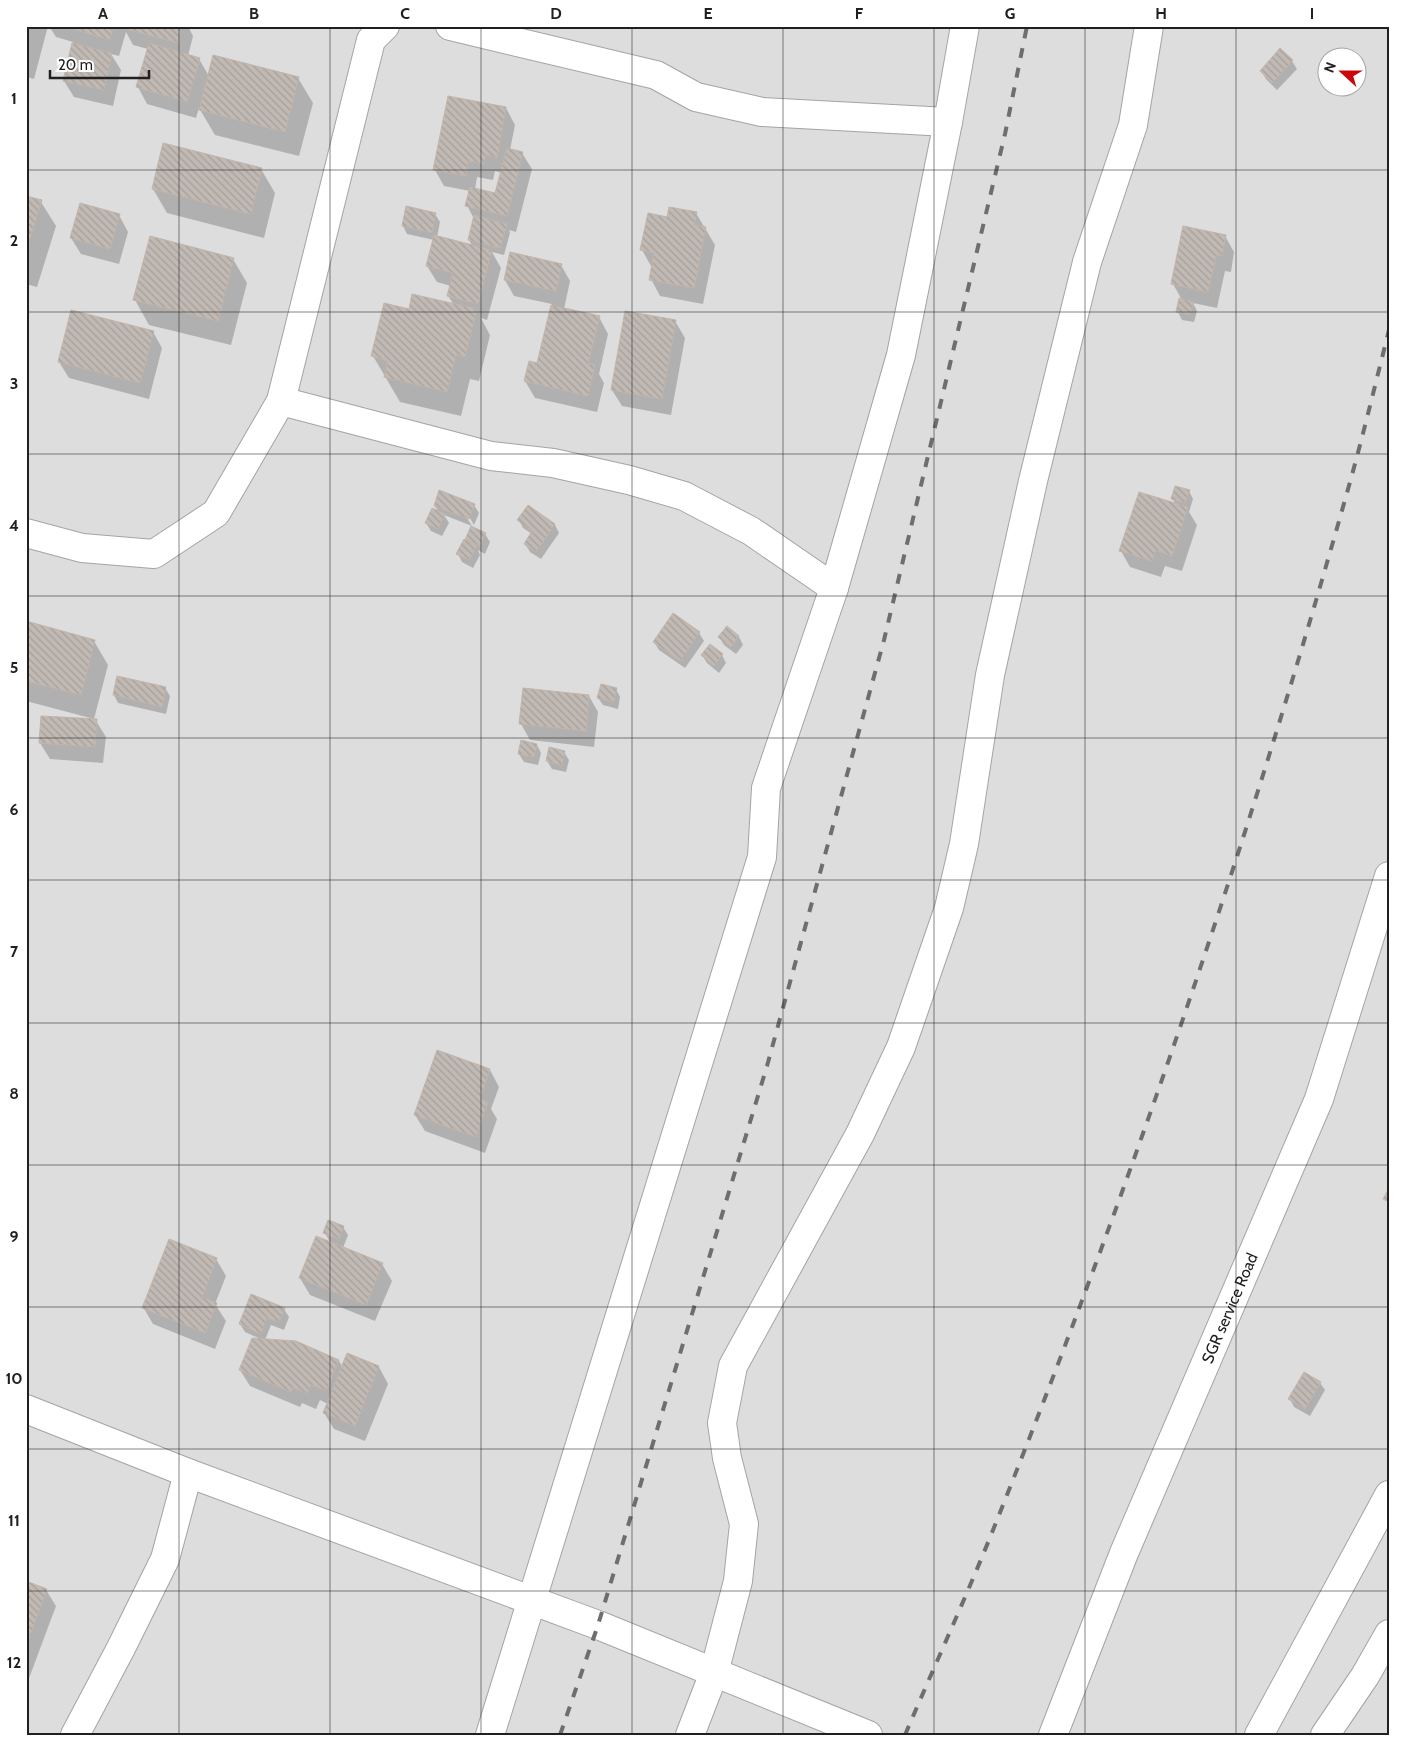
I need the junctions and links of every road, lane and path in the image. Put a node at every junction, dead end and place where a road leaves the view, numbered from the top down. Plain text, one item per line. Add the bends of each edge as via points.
1 (385, 26) edge
2 (450, 26) edge
3 (965, 26) edge
4 (1149, 26) edge
5 (948, 122) junction
6 (282, 401) junction
7 (26, 533) edge
8 (834, 588) junction
9 (1389, 876) edge
10 (26, 1409) edge
11 (188, 1473) junction
12 (1389, 1495) edge
13 (532, 1600) junction
14 (1389, 1634) edge
15 (714, 1673) junction
16 (75, 1735) edge
17 (490, 1735) edge
18 (690, 1735) edge
19 (868, 1735) edge
20 (1054, 1735) edge
21 (1259, 1735) edge
22 (1325, 1735) edge

1 - 6 street via 371,40
2 - 5 street via 656,76 696,96 762,112
3 - 5 street
4 - 15 street via 1133,125 1088,262 1033,481 990,675 964,844 949,908 897,1056 860,1134 733,1366 722,1423 727,1458 744,1524 738,1581
5 - 8 street via 901,356
6 - 7 street via 216,513 154,554 82,548
6 - 8 street via 491,456 552,463 684,496 751,531
8 - 13 street via 766,788 762,857
9 - 20 street, SGR service Road via 1319,1099 1124,1553
10 - 11 street
11 - 13 street
11 - 16 street via 165,1559
12 - 21 street
13 - 15 street
13 - 17 street
14 - 22 street
15 - 18 street
15 - 19 street

